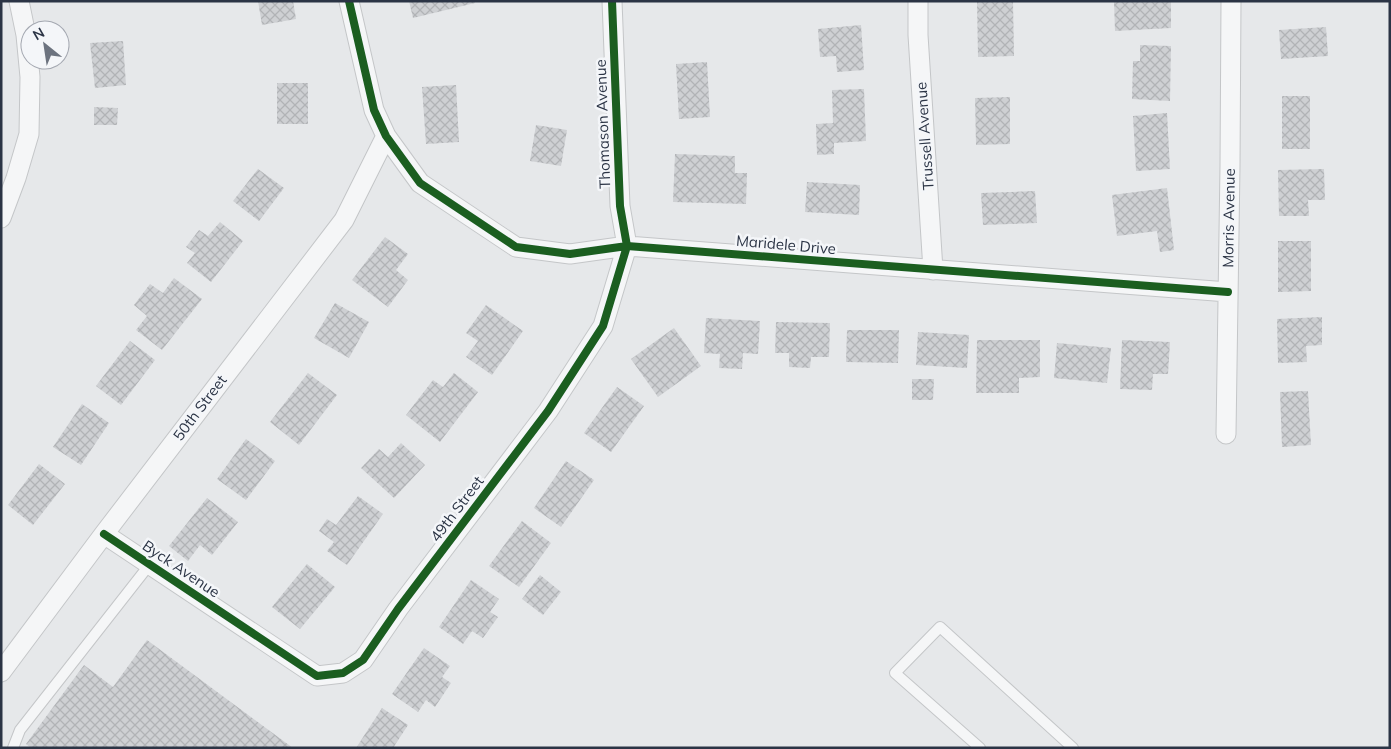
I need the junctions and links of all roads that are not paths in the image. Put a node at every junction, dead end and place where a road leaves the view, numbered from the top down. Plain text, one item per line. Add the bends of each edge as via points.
1 (20, 1) edge
2 (349, 1) edge
3 (612, 1) edge
4 (918, 1) edge
5 (1231, 1) edge
6 (386, 136) junction
7 (1, 218) edge
8 (627, 246) junction
9 (934, 270) junction
10 (1228, 292) junction
11 (1226, 434) dead end
12 (104, 534) junction
13 (150, 564) junction
14 (242, 626) joint
15 (1, 672) edge
16 (14, 748) edge
17 (980, 748) edge
18 (1073, 748) edge

1 - 7 street via 30,77 29,134
2 - 6 street, Maridele Drive via 374,110
3 - 8 street, Thomason Avenue via 620,206
4 - 9 street, Trussell Avenue
5 - 10 street, Morris Avenue
6 - 8 street, Maridele Drive via 420,183 516,247 570,254
6 - 12 street, 50th Street via 344,220
8 - 9 street, Maridele Drive
8 - 14 street, 49th Street via 603,326 548,411 398,608 363,660 343,673 317,676
9 - 10 street, Maridele Drive
10 - 11 street, Morris Avenue
12 - 13 street, Byck Avenue
12 - 15 street, 50th Street
13 - 14 street, Byck Avenue
13 - 16 lane via 20,730
17 - 18 lane via 895,673 940,627

